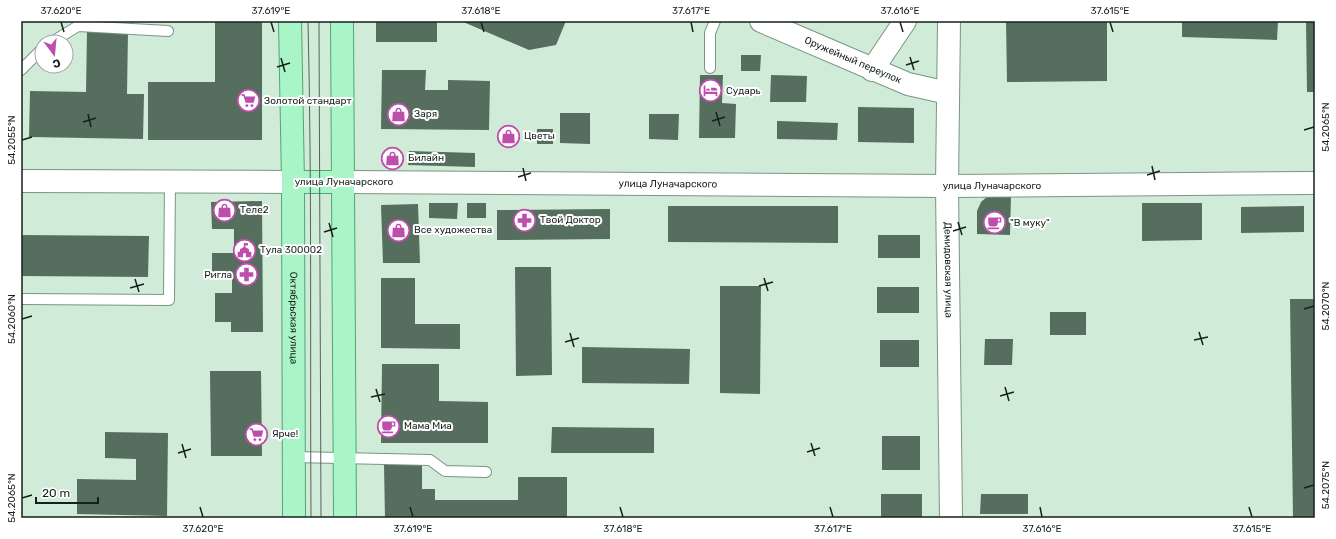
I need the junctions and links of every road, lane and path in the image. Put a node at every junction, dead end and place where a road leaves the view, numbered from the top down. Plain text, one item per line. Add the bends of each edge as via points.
1 (290, 21) edge
2 (342, 21) edge
3 (715, 21) edge
4 (761, 21) edge
5 (905, 21) edge
6 (949, 21) edge
7 (168, 31) dead end
8 (65, 34) edge
9 (34, 57) edge
10 (710, 68) dead end
11 (21, 70) edge
12 (872, 70) junction
13 (948, 93) junction
14 (170, 180) junction
15 (21, 181) edge
16 (293, 182) junction
17 (343, 182) junction
18 (1315, 183) edge
19 (947, 186) junction
20 (21, 299) edge
21 (294, 457) junction
22 (345, 458) junction
23 (486, 472) dead end
24 (294, 518) edge
25 (345, 518) edge
26 (951, 518) edge

1 - 16 main road, Октябрьская улица
2 - 17 main road
3 - 10 lane via 710,32
4 - 12 street, Оружейный переулок
5 - 12 street
6 - 13 street, Демидовская улица
7 - 8 lane via 78,26
9 - 11 lane
12 - 13 street, Оружейный переулок via 908,84
13 - 19 street, Демидовская улица
14 - 15 street, улица Луначарского
14 - 16 street, улица Луначарского
14 - 20 lane via 170,300
16 - 17 main road, улица Луначарского
16 - 21 main road, Октябрьская улица
17 - 19 street, улица Луначарского
17 - 22 main road
18 - 19 street, улица Луначарского
19 - 26 street, Демидовская улица
21 - 22 lane
21 - 24 main road, Октябрьская улица
22 - 23 lane via 430,460 445,471
22 - 25 main road

